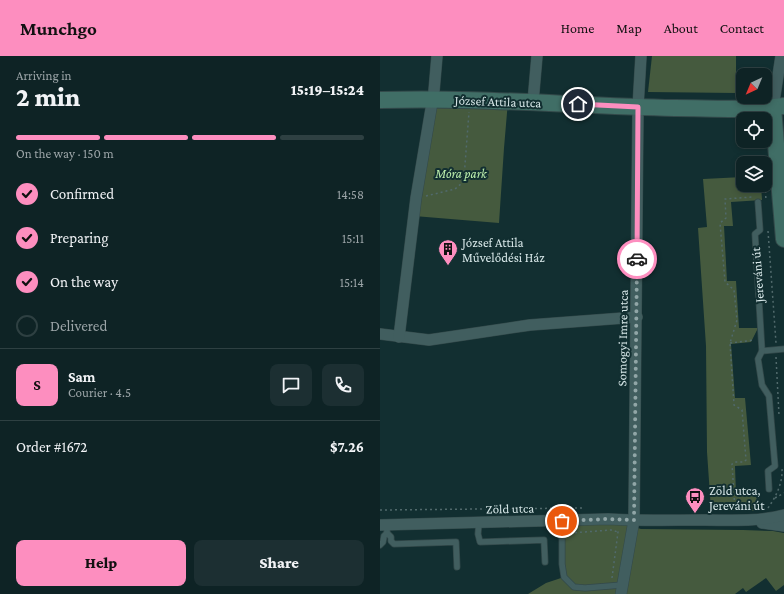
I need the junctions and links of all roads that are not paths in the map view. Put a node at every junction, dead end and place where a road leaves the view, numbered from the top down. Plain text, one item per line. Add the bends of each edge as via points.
1 (437, 56) edge
2 (538, 56) edge
3 (641, 56) edge
4 (781, 56) edge
5 (432, 98) junction
6 (380, 100) edge
7 (533, 102) junction
8 (638, 107) junction
9 (778, 107) edge
10 (758, 199) road end
11 (784, 239) edge
12 (637, 317) junction
13 (380, 334) edge
14 (399, 337) junction
15 (784, 349) edge
16 (762, 351) junction
17 (768, 489) dead end
18 (736, 515) junction
19 (784, 515) edge
20 (634, 520) junction
21 (562, 521) junction
22 (479, 522) junction
23 (784, 526) edge
24 (385, 528) edge
25 (380, 545) edge
26 (545, 562) dead end
27 (457, 566) dead end
28 (622, 590) edge

1 - 5 street
2 - 7 street
3 - 8 street, Somogyi Imre utca
4 - 9 street
5 - 6 street, József Attila utca
5 - 7 street, József Attila utca
5 - 14 street via 416,198
7 - 8 street, József Attila utca
8 - 9 street, József Attila utca
8 - 12 street, Somogyi Imre utca
9 - 11 street
10 - 16 lane, Jereváni út via 760,230 755,234
12 - 14 street via 530,325 429,340
12 - 20 street, Somogyi Imre utca
13 - 14 street
15 - 16 lane
16 - 17 lane, Jereváni út via 758,359 762,385 769,396 775,466 768,471
18 - 19 street, Zöld utca via 771,518
18 - 20 street, Zöld utca
18 - 23 street, Zöld utca
20 - 21 street, Zöld utca
20 - 28 street, Somogyi Imre utca
21 - 22 street, Zöld utca
21 - 28 lane via 564,577 574,586
22 - 24 street, Zöld utca
22 - 26 lane via 480,542 544,540
24 - 25 lane via 383,542
24 - 27 lane via 394,544 456,542

